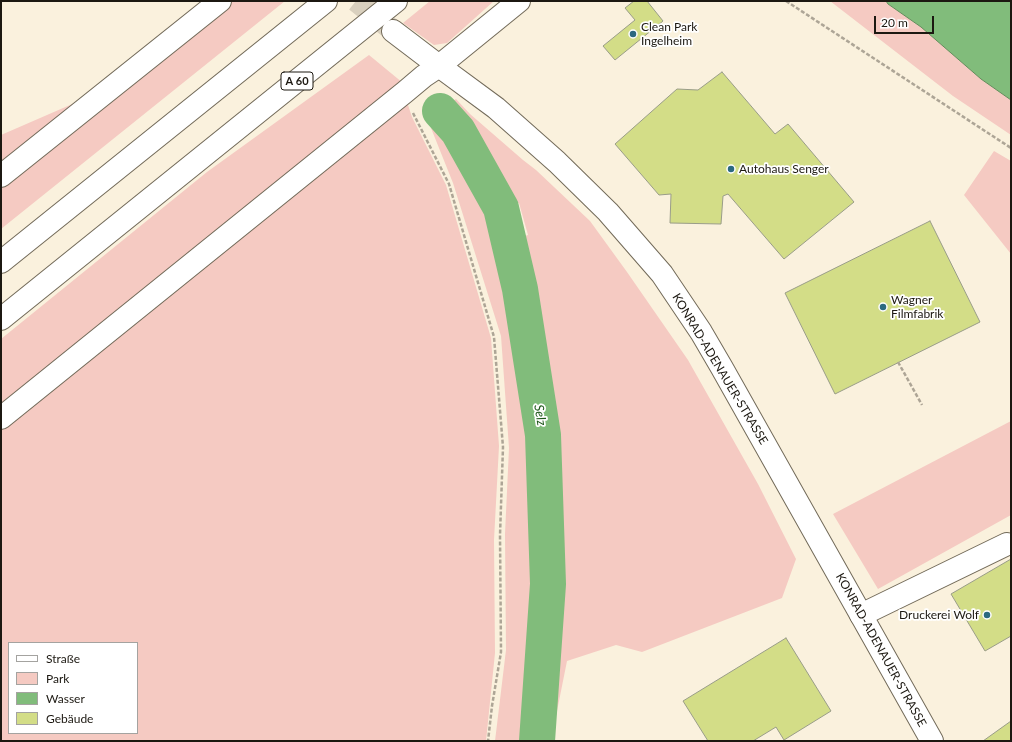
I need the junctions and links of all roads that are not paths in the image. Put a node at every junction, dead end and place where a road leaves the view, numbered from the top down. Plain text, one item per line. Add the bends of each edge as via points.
1 (220, 1) edge
2 (326, 1) edge
3 (396, 1) edge
4 (518, 1) edge
5 (393, 31) tunnel mouth
6 (439, 66) junction
7 (1, 176) edge
8 (1, 262) edge
9 (1, 319) edge
10 (1, 418) edge
11 (1007, 544) dead end
12 (861, 615) junction
13 (932, 741) edge

1 - 7 main road
2 - 8 main road
3 - 9 main road, A 60
4 - 6 main road
5 - 6 main road, KONRAD-ADENAUER-STRASSE
6 - 10 main road
6 - 12 main road, KONRAD-ADENAUER-STRASSE via 496,108 557,162 608,212 662,274 701,332
11 - 12 main road
12 - 13 main road, KONRAD-ADENAUER-STRASSE

